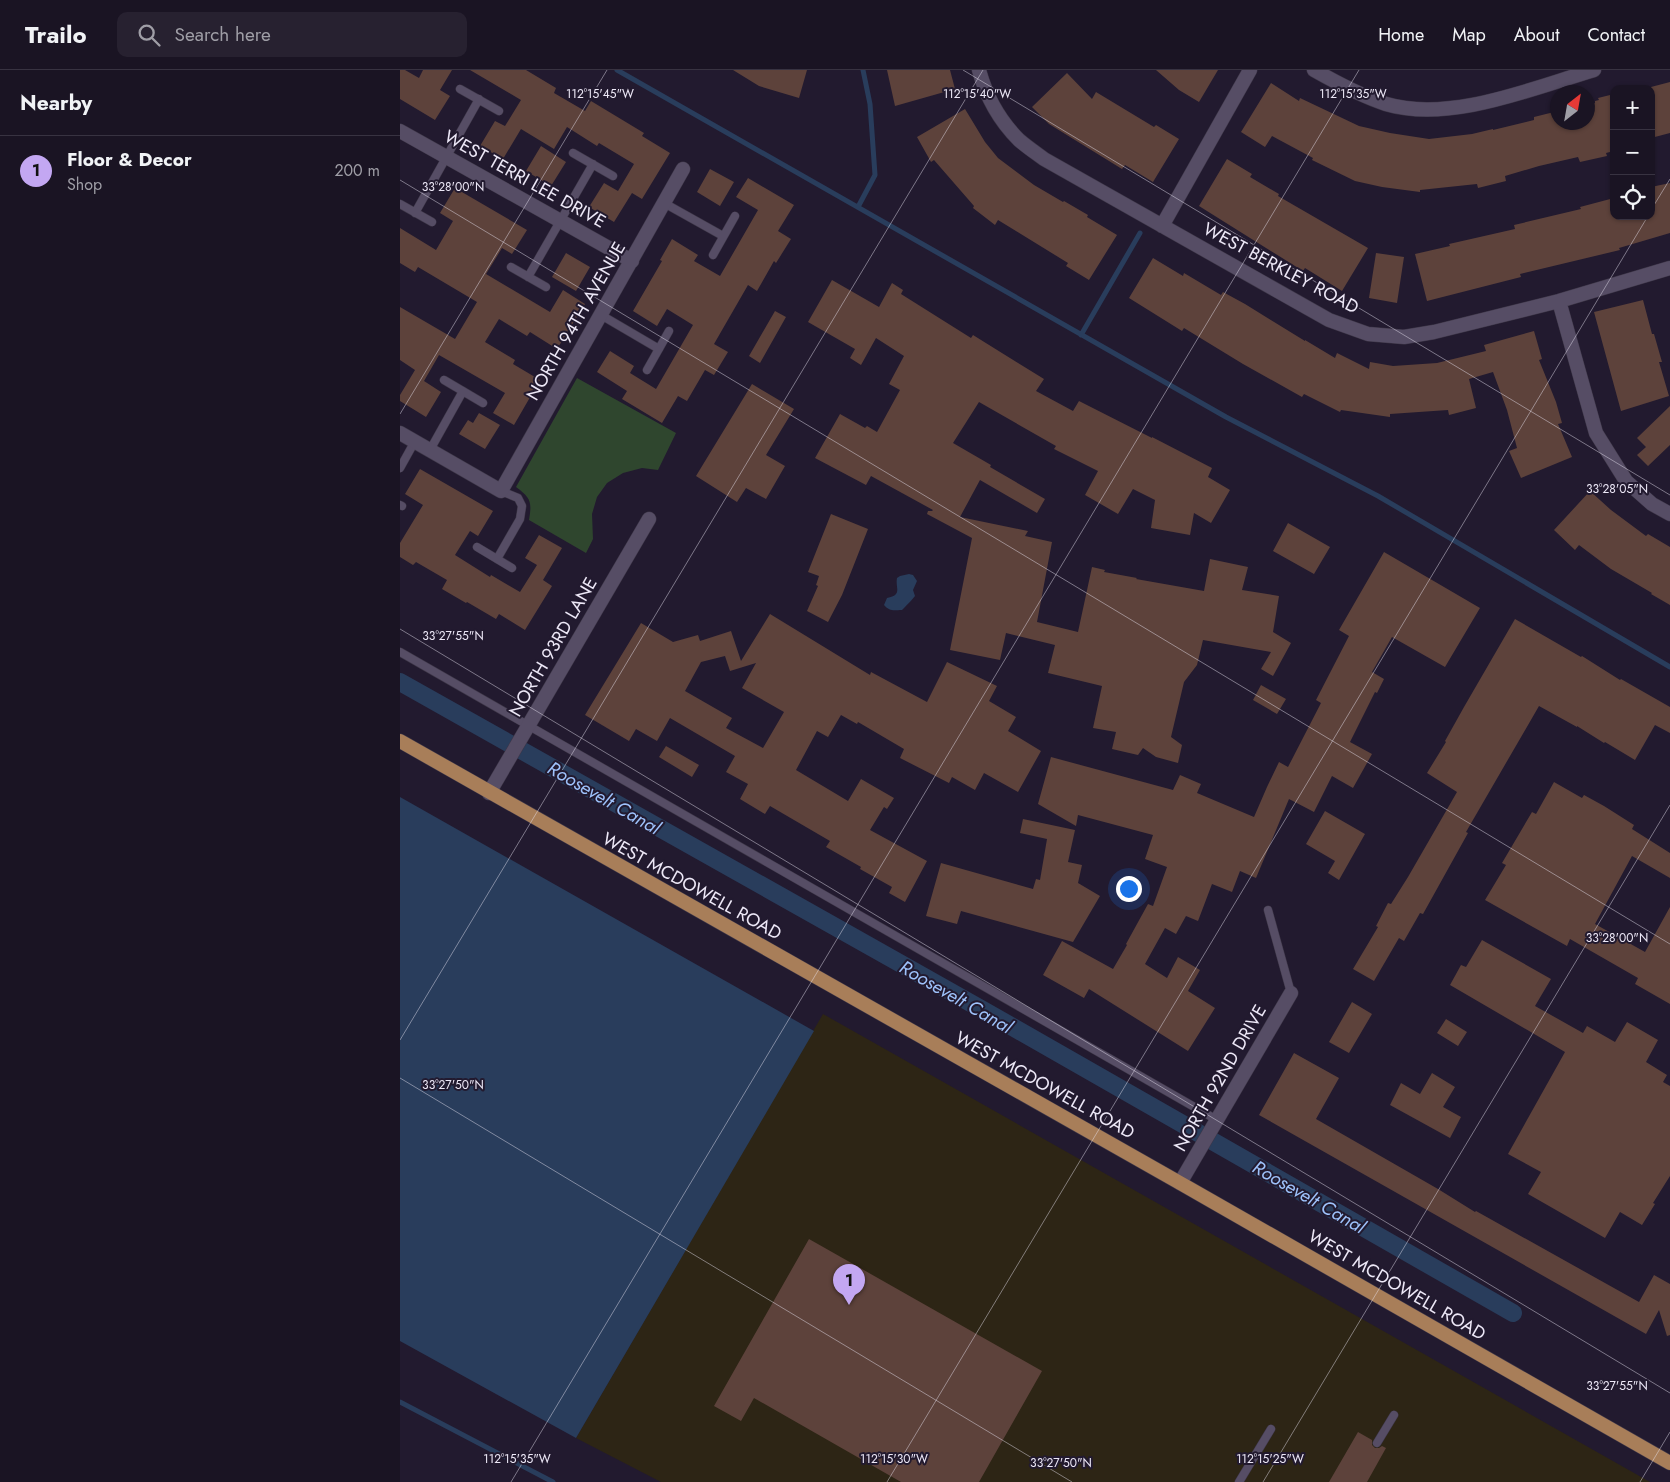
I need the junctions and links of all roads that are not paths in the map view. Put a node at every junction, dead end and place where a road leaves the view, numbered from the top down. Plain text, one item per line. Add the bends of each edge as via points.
1 (979, 70) edge
2 (1250, 70) edge
3 (1314, 70) edge
4 (1592, 70) edge
5 (460, 89) dead end
6 (479, 99) junction
7 (499, 111) dead end
8 (400, 130) edge
9 (573, 153) dead end
10 (447, 157) junction
11 (593, 164) junction
12 (683, 169) dead end
13 (613, 176) dead end
14 (664, 202) junction
15 (400, 204) edge
16 (415, 213) junction
17 (735, 216) dead end
18 (561, 221) junction
19 (432, 222) dead end
20 (1162, 226) junction
21 (724, 236) junction
22 (713, 255) dead end
23 (632, 261) junction
24 (511, 267) dead end
25 (1670, 268) edge
26 (528, 277) junction
27 (546, 287) dead end
28 (1559, 301) junction
29 (601, 315) junction
30 (669, 331) dead end
31 (659, 349) junction
32 (648, 370) dead end
33 (444, 380) dead end
34 (464, 391) junction
35 (483, 403) dead end
36 (400, 433) edge
37 (415, 441) junction
38 (430, 450) junction
39 (400, 468) edge
40 (501, 491) junction
41 (1670, 514) edge
42 (649, 519) dead end
43 (477, 547) dead end
44 (497, 559) junction
45 (512, 568) dead end
46 (400, 652) edge
47 (526, 729) junction
48 (400, 741) edge
49 (489, 793) junction
50 (1268, 910) dead end
51 (1291, 993) joint
52 (1216, 1123) junction
53 (1180, 1183) junction
54 (1394, 1415) dead end
55 (1271, 1429) dead end
56 (1377, 1444) dead end
57 (1670, 1463) edge
58 (1239, 1482) edge

1 - 20 street, WEST BERKLEY ROAD via 989,99 1020,140 1044,159
2 - 20 street
3 - 4 street via 1387,104 1435,110 1503,97
5 - 6 lane
6 - 7 lane
6 - 10 lane
8 - 10 street, WEST TERRI LEE DRIVE
9 - 11 lane
10 - 16 lane
10 - 18 street, WEST TERRI LEE DRIVE
11 - 13 lane
11 - 18 lane
12 - 14 street, NORTH 94TH AVENUE
14 - 21 lane
14 - 23 street, NORTH 94TH AVENUE
15 - 16 lane
16 - 19 lane
17 - 21 lane
18 - 23 street, WEST TERRI LEE DRIVE
18 - 26 lane
20 - 28 street, WEST BERKLEY ROAD via 1329,320 1368,334 1404,337
21 - 22 lane
23 - 29 street, NORTH 94TH AVENUE
24 - 26 lane
25 - 28 street
26 - 27 lane
28 - 41 street via 1596,433 1626,482
29 - 31 lane
29 - 40 street, NORTH 94TH AVENUE
30 - 31 lane
31 - 32 lane
33 - 34 lane
34 - 35 lane
34 - 38 lane
36 - 37 street
37 - 38 street
37 - 39 lane
38 - 40 street
40 - 44 lane via 518,498 522,506 520,519
42 - 47 street, NORTH 93RD LANE
43 - 44 lane
44 - 45 lane
46 - 47 lane
47 - 49 street, NORTH 93RD LANE
47 - 52 lane
48 - 49 main road, WEST MCDOWELL ROAD
49 - 53 main road, WEST MCDOWELL ROAD
50 - 51 lane
51 - 52 street, NORTH 92ND DRIVE
52 - 53 street, NORTH 92ND DRIVE
53 - 57 main road, WEST MCDOWELL ROAD
54 - 56 lane
55 - 58 lane

